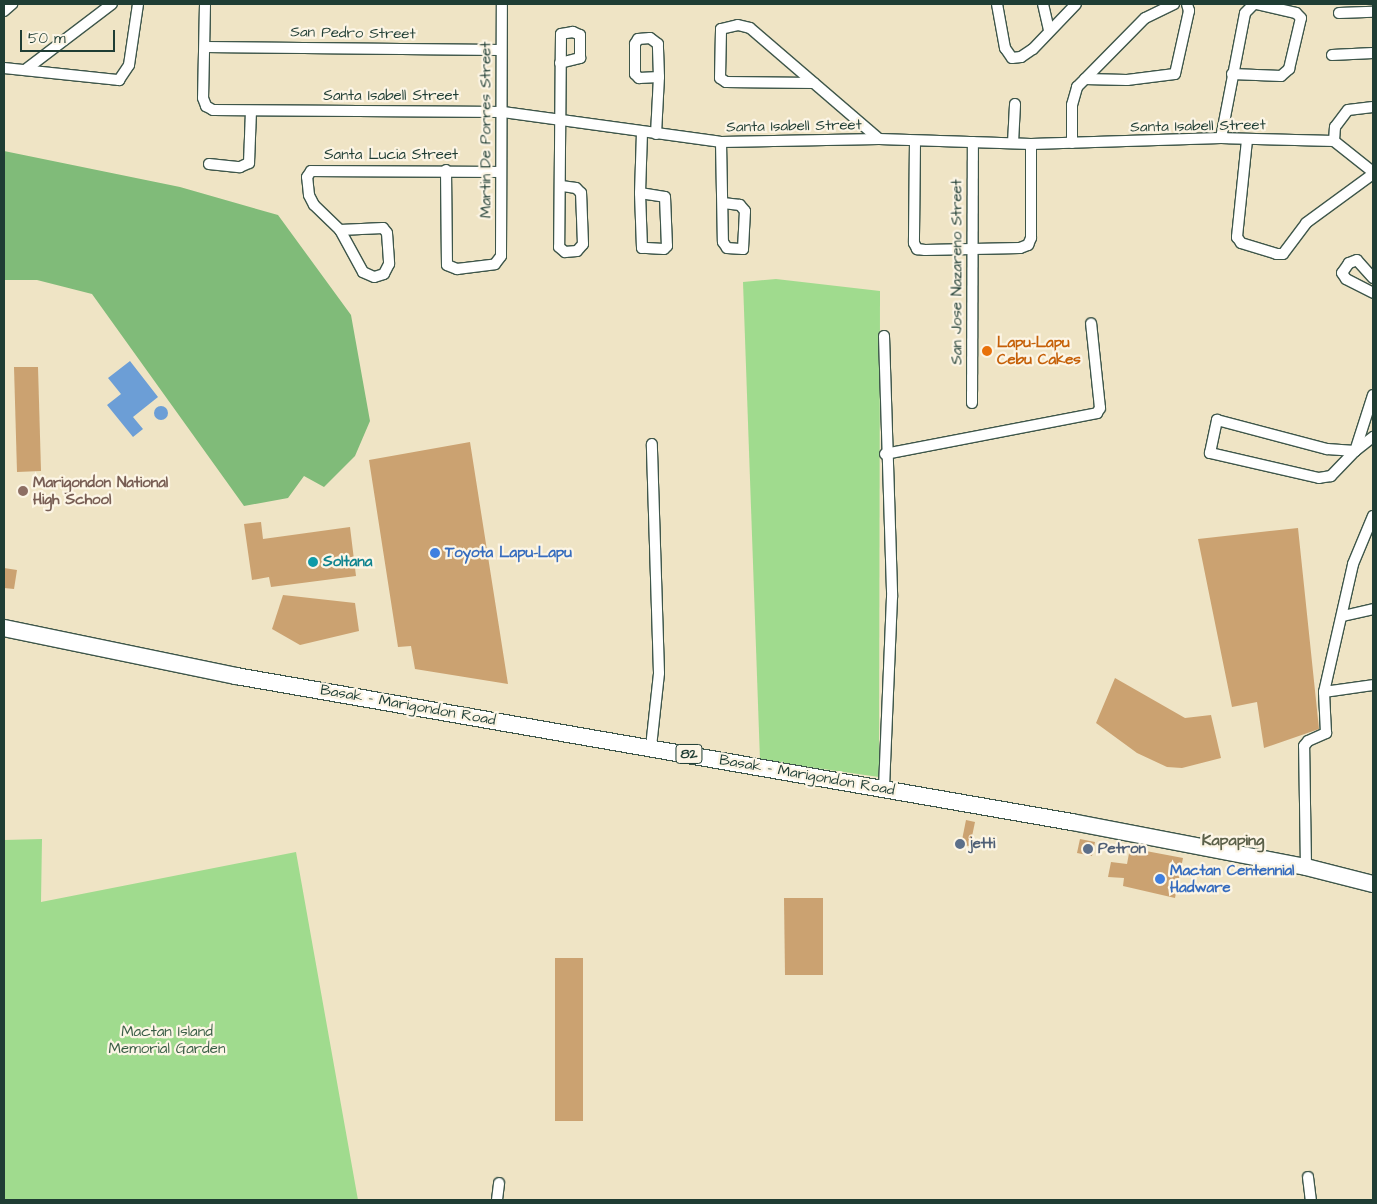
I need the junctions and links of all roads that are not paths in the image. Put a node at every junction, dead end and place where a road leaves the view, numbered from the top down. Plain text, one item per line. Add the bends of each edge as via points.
1 (12, 4) edge
2 (112, 4) edge
3 (138, 4) edge
4 (205, 4) edge
5 (502, 4) edge
6 (997, 4) edge
7 (1043, 4) edge
8 (1076, 4) edge
9 (1174, 4) edge
10 (1187, 4) edge
11 (1255, 4) edge
12 (4, 11) edge
13 (1373, 12) edge
14 (1339, 13) dead end
15 (1049, 30) junction
16 (205, 47) junction
17 (500, 50) junction
18 (1373, 53) edge
19 (1332, 55) dead end
20 (560, 63) dead end
21 (4, 68) edge
22 (25, 70) junction
23 (1232, 74) junction
24 (659, 77) dead end
25 (1085, 79) junction
26 (814, 83) junction
27 (1015, 104) dead end
28 (1373, 107) edge
29 (251, 111) junction
30 (503, 112) junction
31 (560, 121) junction
32 (642, 132) junction
33 (656, 134) junction
34 (1221, 138) junction
35 (879, 139) junction
36 (1247, 140) junction
37 (915, 141) junction
38 (1334, 141) junction
39 (721, 142) junction
40 (973, 142) junction
41 (1013, 143) junction
42 (1072, 143) junction
43 (1031, 144) junction
44 (208, 164) dead end
45 (446, 170) junction
46 (500, 172) junction
47 (1373, 173) edge
48 (561, 186) junction
49 (640, 193) junction
50 (724, 203) junction
51 (340, 230) junction
52 (971, 249) junction
53 (1373, 278) edge
54 (1373, 293) edge
55 (1091, 323) dead end
56 (884, 336) dead end
57 (1373, 395) edge
58 (972, 403) dead end
59 (1373, 437) edge
60 (652, 444) dead end
61 (1356, 451) junction
62 (885, 454) junction
63 (1373, 516) edge
64 (1373, 609) edge
65 (1343, 616) junction
66 (4, 628) edge
67 (1373, 685) edge
68 (1324, 692) junction
69 (651, 747) junction
70 (884, 788) junction
71 (1306, 867) junction
72 (1373, 884) edge
73 (1308, 1177) dead end
74 (499, 1183) dead end
75 (497, 1200) edge
76 (1311, 1200) edge

1 - 12 street
2 - 22 street
3 - 22 street via 129,66 119,80
4 - 16 street
5 - 17 street, Martin De Porres Street
6 - 15 street via 1005,48 1012,58 1021,57 1032,49
7 - 15 street
8 - 15 street
9 - 25 street via 1144,18
10 - 25 street via 1189,11 1175,74 1128,80
11 - 23 street via 1245,13
11 - 23 street via 1296,13 1301,18 1289,69 1281,76
13 - 14 street
16 - 17 street, San Pedro Street
16 - 29 street, Santa Isabell Street via 203,98 206,106 214,110
17 - 30 street, Martin De Porres Street
18 - 19 street
20 - 31 street
21 - 22 street
23 - 34 street
24 - 33 street
25 - 42 street via 1078,87 1072,105
26 - 26 street via 744,24 721,29 720,78 726,82
26 - 35 street
27 - 41 street
28 - 38 street via 1348,110 1335,127
29 - 30 street, Santa Isabell Street
29 - 44 street via 249,163 240,166
30 - 31 street, Santa Isabell Street
30 - 46 street, Martin De Porres Street
31 - 32 street, Santa Isabell Street
31 - 48 street
32 - 33 street, Santa Isabell Street
32 - 49 street
33 - 39 street, Santa Isabell Street
34 - 36 street, Santa Isabell Street
34 - 42 street, Santa Isabell Street
35 - 37 street, Santa Isabell Street
35 - 39 street, Santa Isabell Street
36 - 38 street, Santa Isabell Street
36 - 47 street via 1237,237 1241,243 1276,254 1283,254 1306,223
37 - 40 street, Santa Isabell Street
37 - 52 street via 914,243 917,249
38 - 47 street
39 - 50 street
40 - 41 street, Santa Isabell Street
40 - 52 street, San Jose Nazareno Street
41 - 43 street, Santa Isabell Street
42 - 43 street, Santa Isabell Street
43 - 52 street via 1031,238 1028,245
45 - 46 street, Santa Lucia Street
45 - 46 street, Martin De Porres Street via 447,264 457,268 495,264 501,256
45 - 51 street, Santa Lucia Street via 311,171 307,177 309,195 314,205
48 - 48 street via 560,246 565,252 577,251 583,244 581,193 576,188
49 - 49 street via 642,248 664,249 667,246 665,197
50 - 50 street via 724,247 743,249 745,211 740,205
51 - 51 street via 363,272 374,277 384,274 389,264 387,234 383,228
52 - 58 street, San Jose Nazareno Street
53 - 54 street via 1357,260 1349,263 1342,273 1346,279
55 - 62 street via 1100,408 1097,414
56 - 62 street
57 - 61 street
59 - 61 street
60 - 69 street via 659,673
61 - 61 street via 1327,449 1218,420 1210,453 1319,478 1331,476
62 - 70 street via 892,527 892,597
63 - 65 street via 1352,564
64 - 65 street
65 - 68 street
66 - 69 main road, Basak - Marigondon Road / 82 via 236,676
67 - 68 street
68 - 71 street via 1326,733 1308,740 1304,746
69 - 70 main road, Basak - Marigondon Road / 82
70 - 71 main road, Basak - Marigondon Road / 82
71 - 72 main road, Basak - Marigondon Road / 82
73 - 76 street
74 - 75 street

